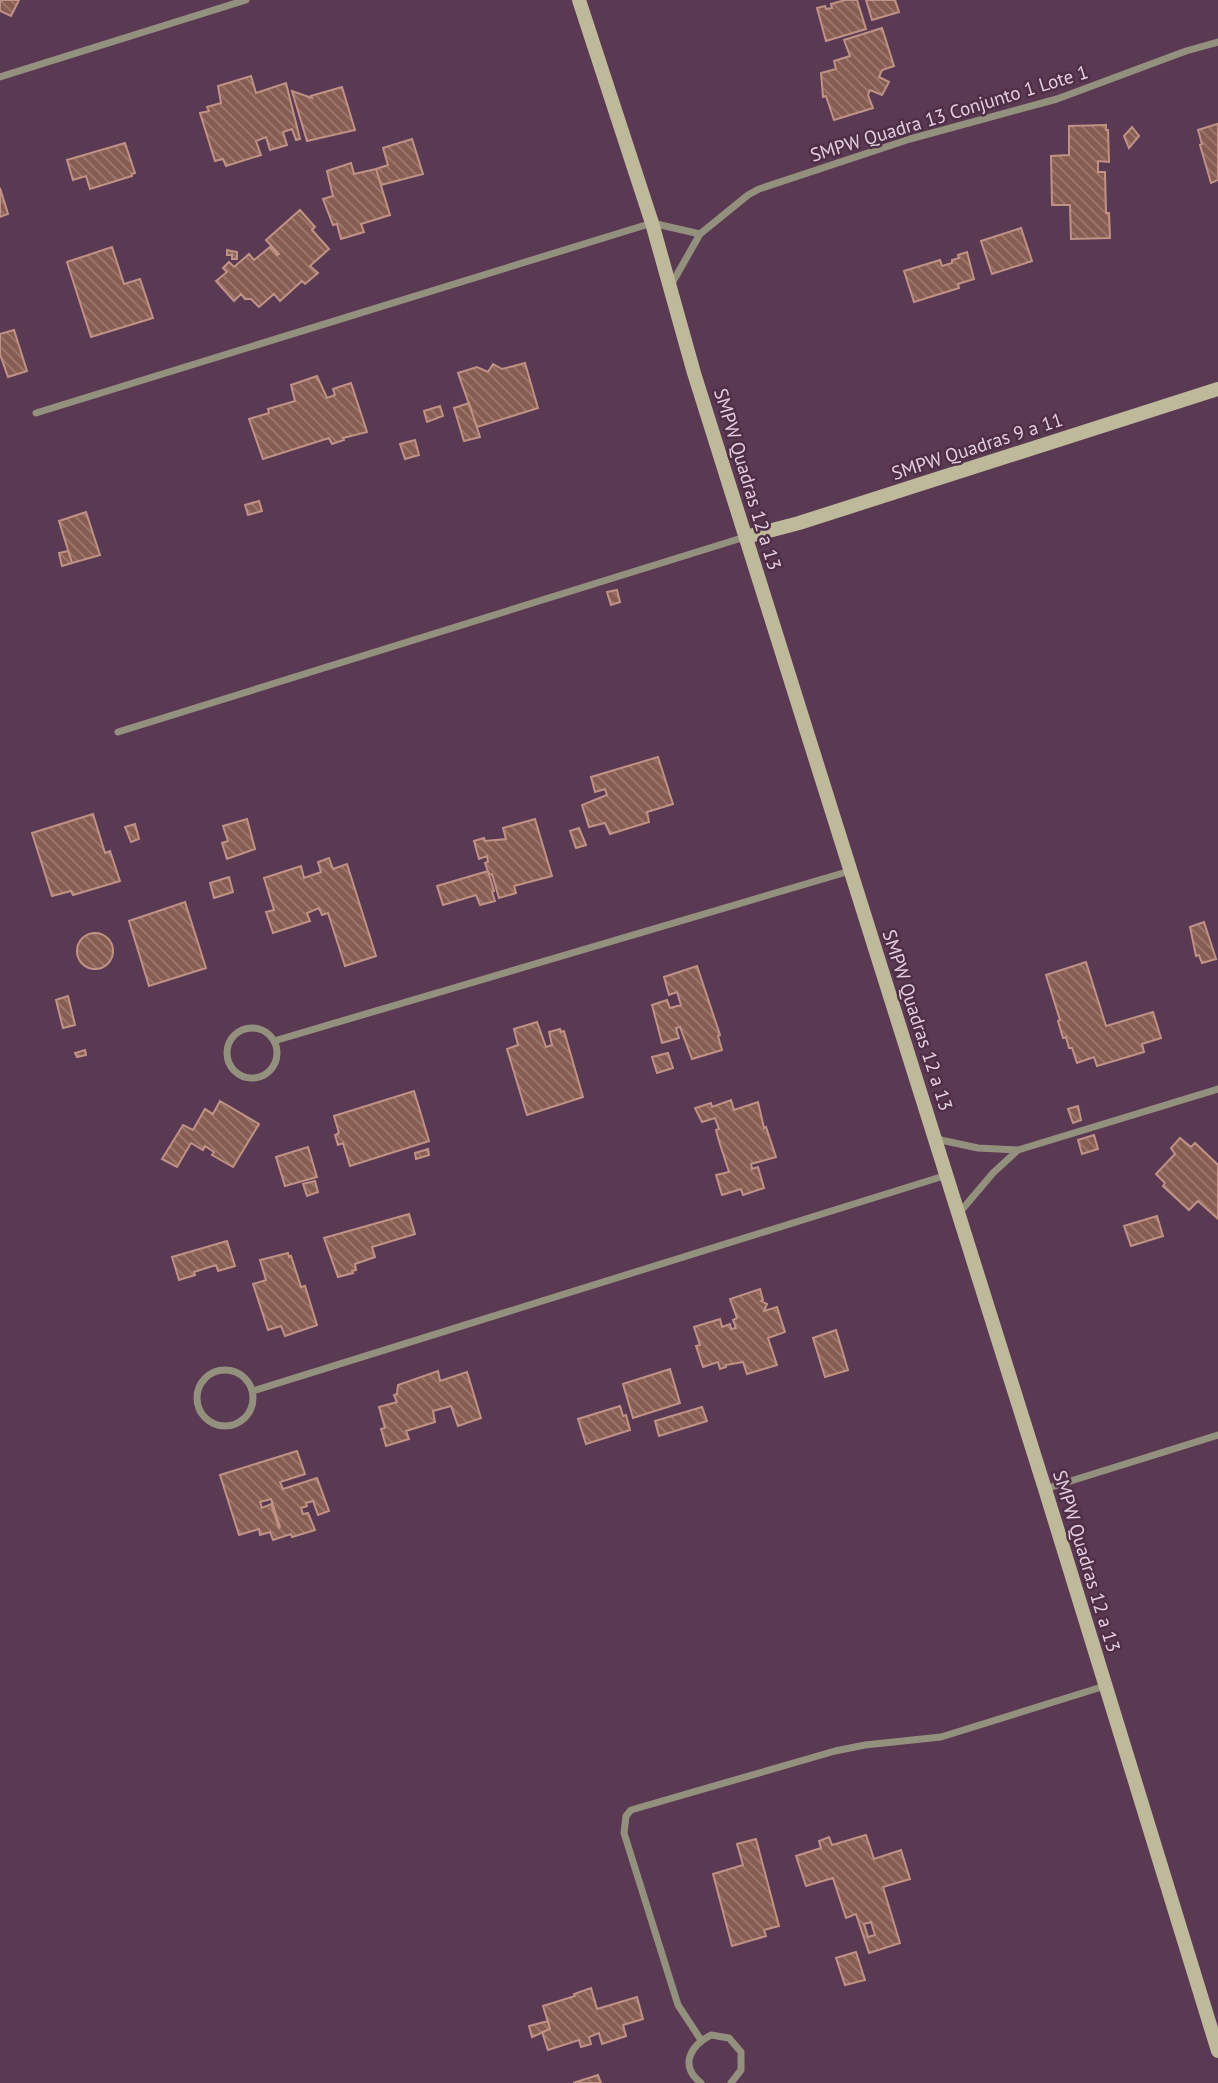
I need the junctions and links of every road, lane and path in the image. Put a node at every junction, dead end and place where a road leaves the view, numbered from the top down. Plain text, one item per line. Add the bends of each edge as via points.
1 (246, 0) edge
2 (579, 0) edge
3 (1218, 42) edge
4 (0, 77) edge
5 (652, 223) junction
6 (700, 234) junction
7 (670, 287) junction
8 (1218, 389) edge
9 (36, 414) dead end
10 (746, 537) junction
11 (118, 732) dead end
12 (850, 871) junction
13 (274, 1041) junction
14 (1218, 1089) edge
15 (936, 1139) junction
16 (1018, 1150) junction
17 (947, 1175) junction
18 (959, 1213) junction
19 (253, 1391) junction
20 (1218, 1435) edge
21 (1045, 1489) junction
22 (1105, 1686) junction
23 (701, 2040) junction
24 (1218, 2051) edge
25 (701, 2083) edge
26 (730, 2083) edge

1 - 4 street
2 - 5 street, SMPW Quadras 12 a 13
3 - 6 street, SMPW Quadra 13 Conjunto 1 Lote 1 via 1057,99 910,139 759,189
5 - 6 street
5 - 7 street, SMPW Quadras 12 a 13
5 - 9 street
6 - 7 street, SMPW Quadra 13 Conjunto 1 Lote 1
7 - 10 street, SMPW Quadras 12 a 13
8 - 10 street, SMPW Quadras 9 a 11
10 - 11 street
10 - 12 street, SMPW Quadras 12 a 13
12 - 13 street
12 - 15 street, SMPW Quadras 12 a 13
13 - 13 street via 275,1062 259,1077 238,1074 230,1066 228,1044 244,1029 256,1028
14 - 16 street
15 - 16 street
15 - 17 street, SMPW Quadras 12 a 13
16 - 18 street
17 - 18 street, SMPW Quadras 12 a 13
17 - 19 street
18 - 21 street, SMPW Quadras 12 a 13
19 - 19 street via 242,1375 223,1370 205,1378 196,1396 197,1406 208,1422 237,1424 251,1410
20 - 21 street
21 - 22 street, SMPW Quadras 12 a 13
22 - 23 street via 941,1737 835,1751 631,1810 624,1833 678,2006
22 - 24 street, SMPW Quadras 12 a 13
23 - 25 street via 691,2052 690,2062
23 - 26 street via 720,2035 736,2044 743,2061

